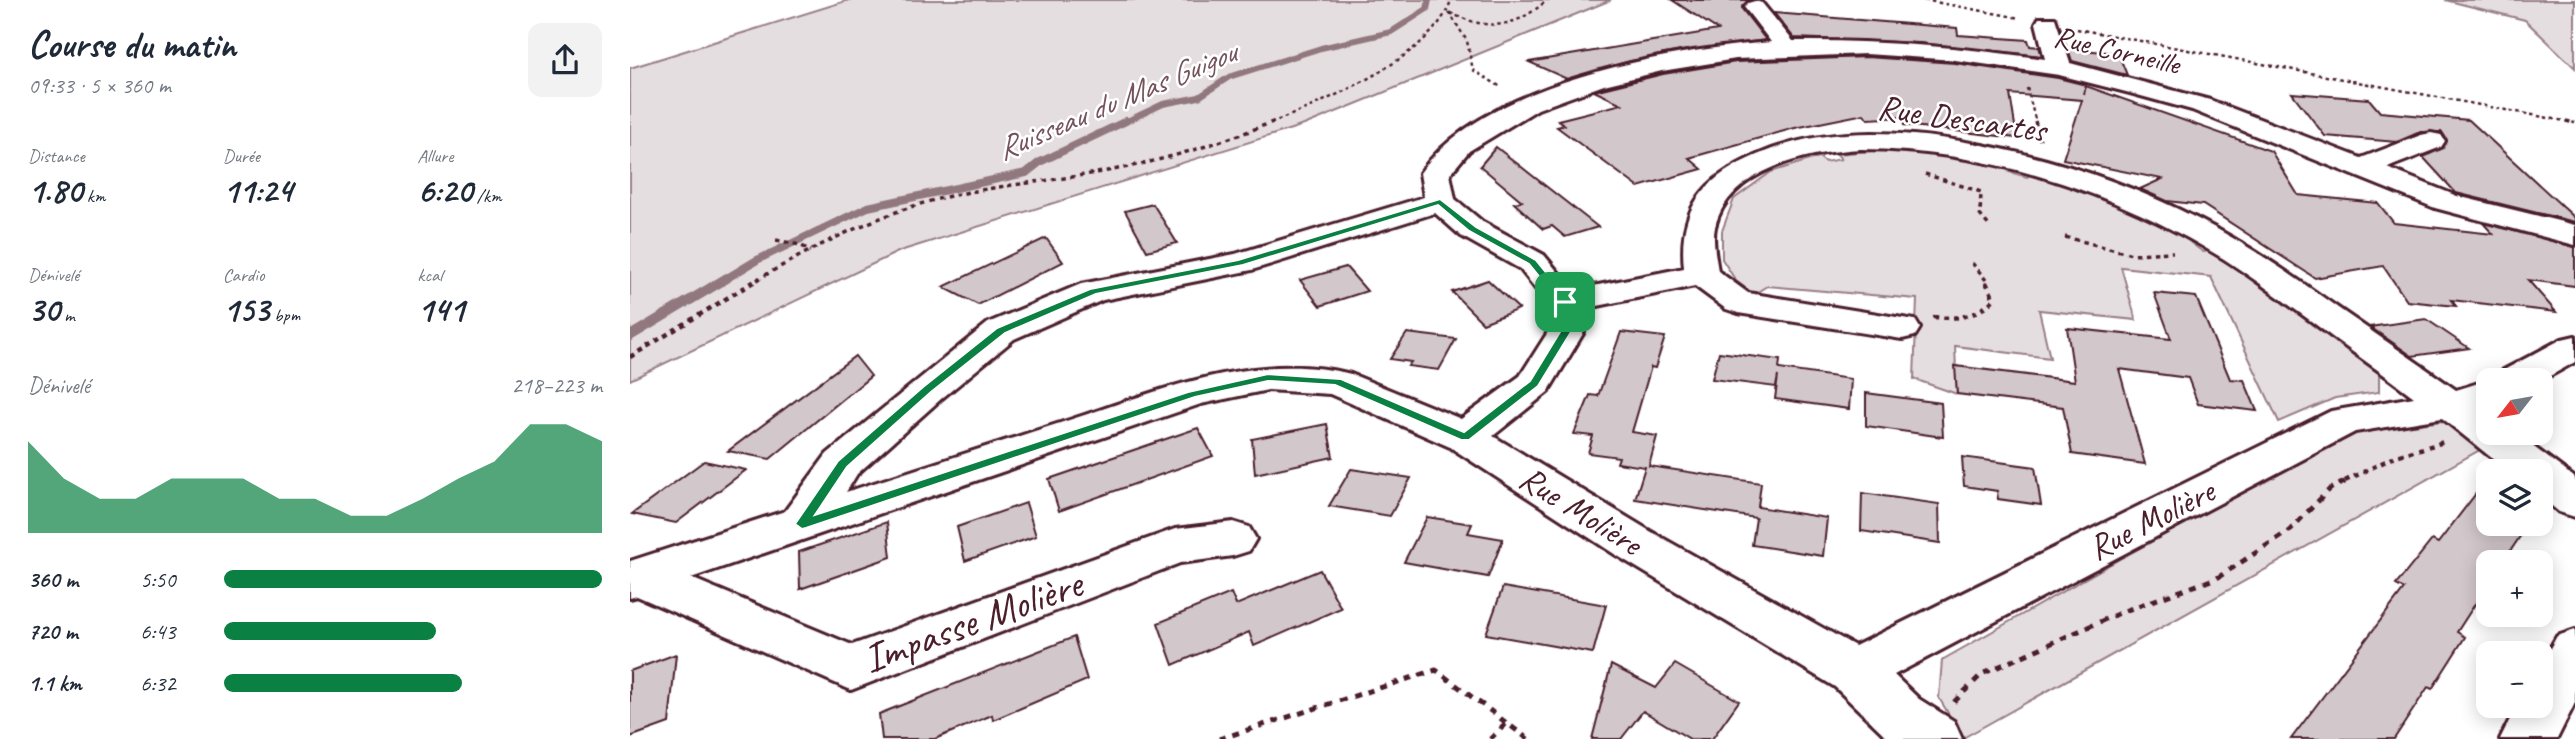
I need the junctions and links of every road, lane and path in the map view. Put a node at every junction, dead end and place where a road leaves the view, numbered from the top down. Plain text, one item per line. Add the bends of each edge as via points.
1 (1451, 0) edge
2 (1547, 0) edge
3 (1924, 0) edge
4 (1755, 7) dead end
5 (1449, 12) junction
6 (2047, 23) junction
7 (1787, 48) junction
8 (2021, 63) junction
9 (2059, 68) junction
10 (1529, 104) junction
11 (2575, 123) edge
12 (2431, 141) dead end
13 (2047, 168) junction
14 (2361, 169) junction
15 (1921, 172) dead end
16 (1440, 202) junction
17 (1990, 227) dead end
18 (2575, 235) edge
19 (2208, 236) junction
20 (2065, 237) dead end
21 (776, 240) dead end
22 (812, 251) junction
23 (1972, 263) dead end
24 (1701, 275) junction
25 (1565, 302) junction
26 (1902, 328) joint
27 (2575, 347) edge
28 (630, 357) edge
29 (2536, 368) edge
30 (2475, 409) edge
31 (1465, 437) junction
32 (2525, 459) edge
33 (2553, 484) edge
34 (2575, 501) edge
35 (802, 524) junction
36 (1233, 539) dead end
37 (635, 579) edge
38 (2575, 651) edge
39 (1854, 671) junction
40 (1507, 723) junction
41 (1944, 726) edge
42 (1219, 739) edge
43 (1490, 739) edge
44 (1528, 739) edge
45 (2528, 739) edge

1 - 5 path
2 - 5 path via 1514,22 1488,27
3 - 6 path
4 - 7 street
5 - 10 path via 1467,41 1473,70
5 - 22 path via 1411,51 1317,105 1226,139 1126,167 987,188 900,211
6 - 9 street
6 - 11 path
7 - 8 street, Rue Corneille via 1866,47
7 - 10 street, Rue Corneille via 1662,64 1596,79
8 - 9 street, Rue Corneille
8 - 13 path
9 - 14 street, Rue Corneille via 2201,105
10 - 16 street, Rue Corneille via 1459,145 1435,173
12 - 14 street
13 - 19 street, Rue Descartes via 2163,211
13 - 24 street, Rue Descartes via 2003,156 1921,144 1859,141 1795,150 1752,166 1714,194 1699,229
14 - 18 street, Rue Corneille via 2446,202
15 - 17 path via 1981,192 1980,215
16 - 25 street via 1472,229 1532,262
16 - 35 street via 1240,263 1093,291 1001,331 842,464
19 - 20 path via 2190,248 2157,256 2119,254
19 - 30 street, Rue Descartes
21 - 22 path
22 - 28 path via 764,274
23 - 26 path via 1994,299 1983,313 1952,319 1907,315
24 - 25 street
24 - 26 street via 1738,302
25 - 31 street via 1566,332 1534,384
27 - 29 street
30 - 32 street, Rue Descartes
30 - 39 street, Rue Molière via 2344,420
30 - 41 path via 2330,489 2289,531 2217,578 2123,611 1982,674 1954,701
31 - 35 street, Rue Molière via 1337,382 1268,378 1192,394
31 - 39 street, Rue Molière via 1633,543
33 - 34 street
35 - 37 street, Rue Molière
36 - 37 street, Impasse Molière via 1175,547 851,668
38 - 45 street
39 - 41 street via 1899,716
40 - 42 path via 1436,670
40 - 43 path
40 - 44 path

